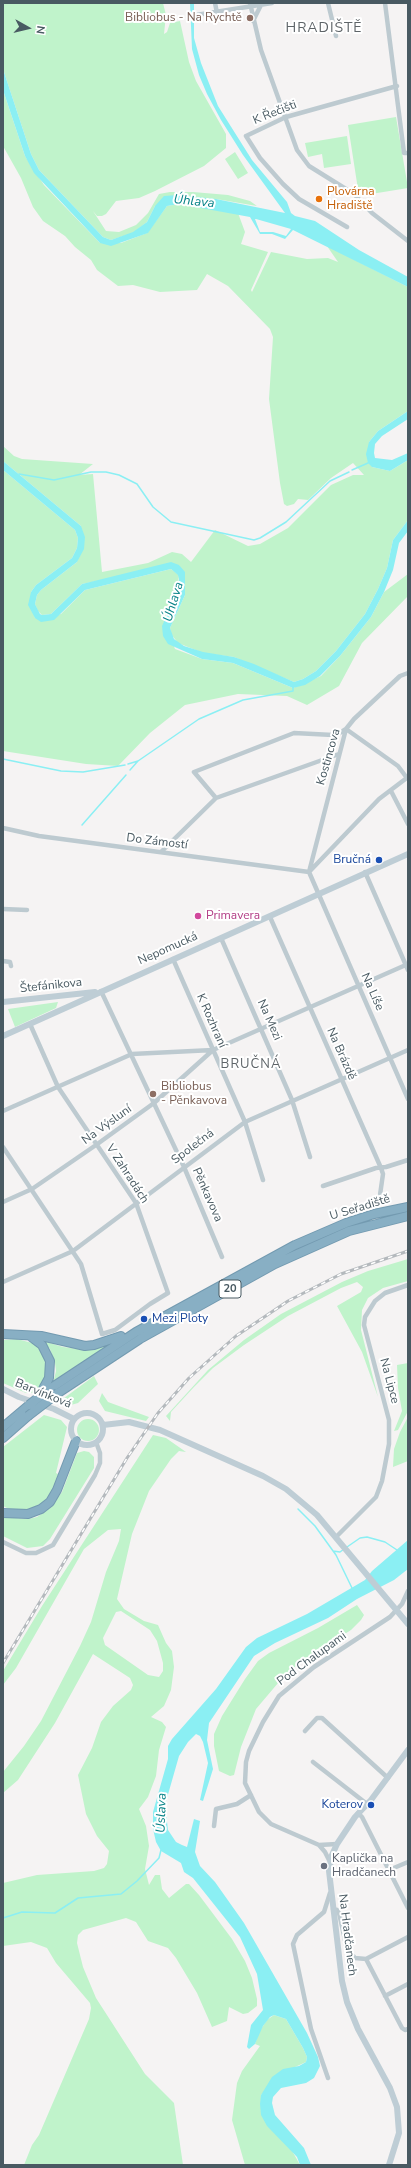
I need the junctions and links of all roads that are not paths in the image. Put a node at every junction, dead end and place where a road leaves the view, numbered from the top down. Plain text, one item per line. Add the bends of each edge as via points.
1 (215, 3) edge
2 (272, 3) edge
3 (328, 3) edge
4 (386, 3) edge
5 (250, 5) edge
6 (261, 5) junction
7 (217, 13) junction
8 (196, 15) dead end
9 (253, 21) junction
10 (336, 36) dead end
11 (397, 86) junction
12 (286, 117) junction
13 (406, 153) edge
14 (346, 227) dead end
15 (408, 241) edge
16 (408, 673) edge
17 (346, 729) junction
18 (339, 754) junction
19 (408, 778) edge
20 (391, 790) junction
21 (216, 798) junction
22 (408, 824) edge
23 (3, 828) edge
24 (160, 852) junction
25 (408, 854) edge
26 (309, 872) junction
27 (365, 872) junction
28 (317, 894) junction
29 (3, 909) edge
30 (28, 910) dead end
31 (270, 917) junction
32 (221, 938) junction
33 (173, 959) junction
34 (3, 961) edge
35 (11, 966) dead end
36 (407, 966) edge
37 (359, 987) junction
38 (101, 991) junction
39 (3, 1002) edge
40 (309, 1008) junction
41 (30, 1024) junction
42 (262, 1028) junction
43 (3, 1036) edge
44 (213, 1050) junction
45 (408, 1050) edge
46 (132, 1054) junction
47 (390, 1057) junction
48 (341, 1080) junction
49 (58, 1087) junction
50 (408, 1099) edge
51 (292, 1100) junction
52 (154, 1103) junction
53 (3, 1111) edge
54 (245, 1122) junction
55 (96, 1145) junction
56 (3, 1147) edge
57 (310, 1157) dead end
58 (408, 1160) edge
59 (184, 1166) junction
60 (381, 1168) junction
61 (263, 1180) dead end
62 (323, 1186) dead end
63 (32, 1189) junction
64 (3, 1202) edge
65 (379, 1202) dead end
66 (136, 1203) junction
67 (408, 1207) edge
68 (408, 1216) edge
69 (320, 1237) junction
70 (73, 1251) junction
71 (222, 1257) dead end
72 (3, 1282) edge
73 (408, 1285) edge
74 (136, 1332) junction
75 (3, 1334) edge
76 (24, 1334) junction
77 (3, 1389) edge
78 (46, 1390) junction
79 (74, 1419) junction
80 (102, 1425) junction
81 (3, 1427) edge
82 (3, 1438) edge
83 (76, 1441) junction
84 (96, 1442) junction
85 (3, 1510) edge
86 (3, 1513) edge
87 (12, 1514) junction
88 (336, 1537) junction
89 (3, 1542) edge
90 (408, 1591) edge
91 (397, 1611) junction
92 (408, 1624) edge
93 (305, 1731) dead end
94 (408, 1750) edge
95 (313, 1762) dead end
96 (388, 1778) junction
97 (251, 1795) junction
98 (367, 1804) junction
99 (358, 1813) junction
100 (214, 1826) dead end
101 (337, 1844) junction
102 (319, 1845) junction
103 (330, 1862) junction
104 (408, 1862) edge
105 (389, 1870) junction
106 (330, 1893) junction
107 (408, 1908) edge
108 (333, 1909) junction
109 (408, 1937) edge
110 (366, 1959) junction
111 (408, 1984) edge
112 (385, 1996) junction
113 (408, 2029) edge
114 (328, 2078) dead end
115 (389, 2165) edge

1 - 7 street
2 - 6 street
3 - 10 street
4 - 11 street
5 - 6 street
5 - 7 street
5 - 9 street
6 - 9 street
7 - 8 street
9 - 12 street
11 - 12 street, K Řečišti
11 - 13 street
12 - 14 street, K Řečišti via 246,136 250,144 283,184 300,199
12 - 15 street via 297,150 310,166 354,194 372,213
16 - 17 street, Kostincova via 400,676
17 - 18 street, Kostincova
17 - 19 street via 398,766
17 - 21 street via 333,735 294,733 194,772
18 - 21 street
18 - 26 street, Kostincova
19 - 20 street
20 - 22 street
20 - 26 street via 379,799
21 - 24 street
23 - 24 street, Do Zámostí via 40,836
24 - 26 street, Do Zámostí
25 - 27 street, Nepomucká
26 - 28 street, Na Líše
27 - 28 street, Nepomucká
27 - 36 street
28 - 31 street, Nepomucká
28 - 37 street, Na Líše
29 - 30 street
31 - 32 street, Nepomucká
31 - 40 street, Na Brázdě
32 - 33 street, Nepomucká
32 - 42 street, Na Mezi
33 - 38 street, Nepomucká
33 - 44 street, K Rozhraní
34 - 35 street via 10,962
36 - 37 street
37 - 40 street
37 - 47 street, Na Líše
38 - 39 street, Štefánikova
38 - 41 street, Nepomucká
38 - 46 street, Pěnkavova
40 - 42 street
40 - 48 street, Na Brázdě
41 - 43 street, Nepomucká
41 - 49 street, V Zahradách
42 - 44 street
42 - 51 street, Na Mezi
44 - 46 street
44 - 52 street, Na Výsluní
44 - 54 street, K Rozhraní
45 - 47 street, Společná
46 - 49 street
46 - 52 street, Pěnkavova
47 - 48 street, Společná
47 - 50 street, Na Líše
48 - 51 street, Společná
48 - 60 street, Na Brázdě
49 - 53 street
49 - 55 street, V Zahradách
51 - 54 street, Společná
51 - 57 street, Na Mezi
52 - 55 street, Na Výsluní
52 - 59 street, Pěnkavova
54 - 59 street, Společná
54 - 61 street, K Rozhraní
55 - 63 street, Na Výsluní
55 - 66 street, V Zahradách
56 - 63 street
58 - 60 street
59 - 66 street, Společná
59 - 71 street, Pěnkavova
60 - 62 street
60 - 65 street, Na Brázdě via 383,1174
63 - 64 street, Na Výsluní
63 - 70 street
66 - 70 street, Společná
66 - 70 street, V Zahradách via 168,1293 115,1330 102,1334 81,1264
67 - 69 highway, U Seřadiště / 20 via 374,1214
68 - 69 highway, U Seřadiště / 20
69 - 74 highway, 20 via 272,1257
69 - 82 highway, 20, bridge via 140,1339 58,1393
70 - 72 street, Společná
73 - 88 street, Na Lipce via 386,1293 375,1301 365,1317 364,1325 389,1420 390,1444 376,1496
74 - 76 highway via 85,1346
74 - 78 highway, 20
75 - 76 highway
76 - 78 highway via 39,1342 49,1357 50,1374
77 - 79 street, Barvínková via 54,1408
78 - 81 highway, 20, bridge
79 - 80 street, Barvínková via 81,1414 90,1413 98,1417
79 - 83 street, Barvínková via 71,1433
80 - 84 street via 102,1434
80 - 88 street via 129,1422 160,1430 263,1476 300,1500
83 - 84 street via 86,1445
83 - 87 highway via 50,1502 33,1513
84 - 89 street via 100,1463 95,1475 52,1544 36,1553 26,1553
85 - 87 highway
86 - 87 highway
88 - 91 street
90 - 91 street
91 - 92 street
91 - 97 street, Pod Chalupami via 314,1667 279,1696 262,1722 249,1751 245,1783
93 - 96 street via 317,1718 322,1718
94 - 96 street, Na Hradčanech
95 - 98 street
96 - 98 street, Na Hradčanech
97 - 100 street via 237,1804 216,1809
97 - 102 street via 259,1812 271,1824
98 - 99 street, Na Hradčanech
99 - 101 street, Na Hradčanech
99 - 105 street
101 - 102 street
101 - 103 street, Na Hradčanech
102 - 103 street
103 - 106 street, Na Hradčanech
104 - 105 street
105 - 107 street
106 - 108 street, Na Hradčanech
106 - 114 street via 324,1912 297,1934 293,1944 311,2029
108 - 110 street via 339,1913 348,1952 355,1958
108 - 115 street, Na Hradčanech via 347,2002 397,2107 397,2143
109 - 110 street
110 - 112 street
111 - 112 street
112 - 113 street via 402,2028

